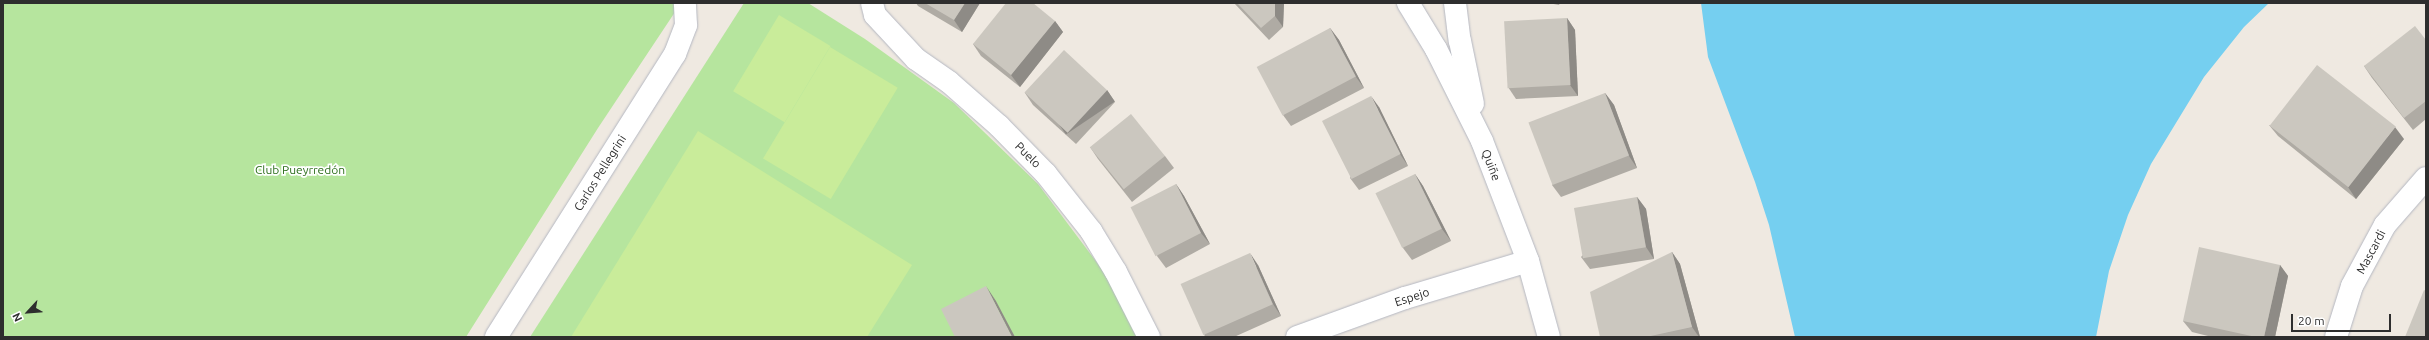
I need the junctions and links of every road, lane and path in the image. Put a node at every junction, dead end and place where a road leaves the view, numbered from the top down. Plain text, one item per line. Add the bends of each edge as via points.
1 (685, 3) edge
2 (872, 3) edge
3 (1408, 3) edge
4 (1456, 3) edge
5 (1482, 141) junction
6 (2426, 178) edge
7 (1528, 261) junction
8 (496, 337) edge
9 (1149, 337) edge
10 (1297, 337) edge
11 (1550, 337) edge
12 (2336, 337) edge

1 - 8 street, Carlos Pellegrini via 686,25 675,54
2 - 9 street, Puelo via 875,15 916,59 949,82 1046,174 1091,231 1116,272
3 - 5 street, Quiñe via 1436,49
4 - 5 street via 1468,84
5 - 7 street, Quiñe
6 - 12 street, Mascardi via 2385,226 2352,286
7 - 10 street, Espejo via 1405,298
7 - 11 street, Quiñe

